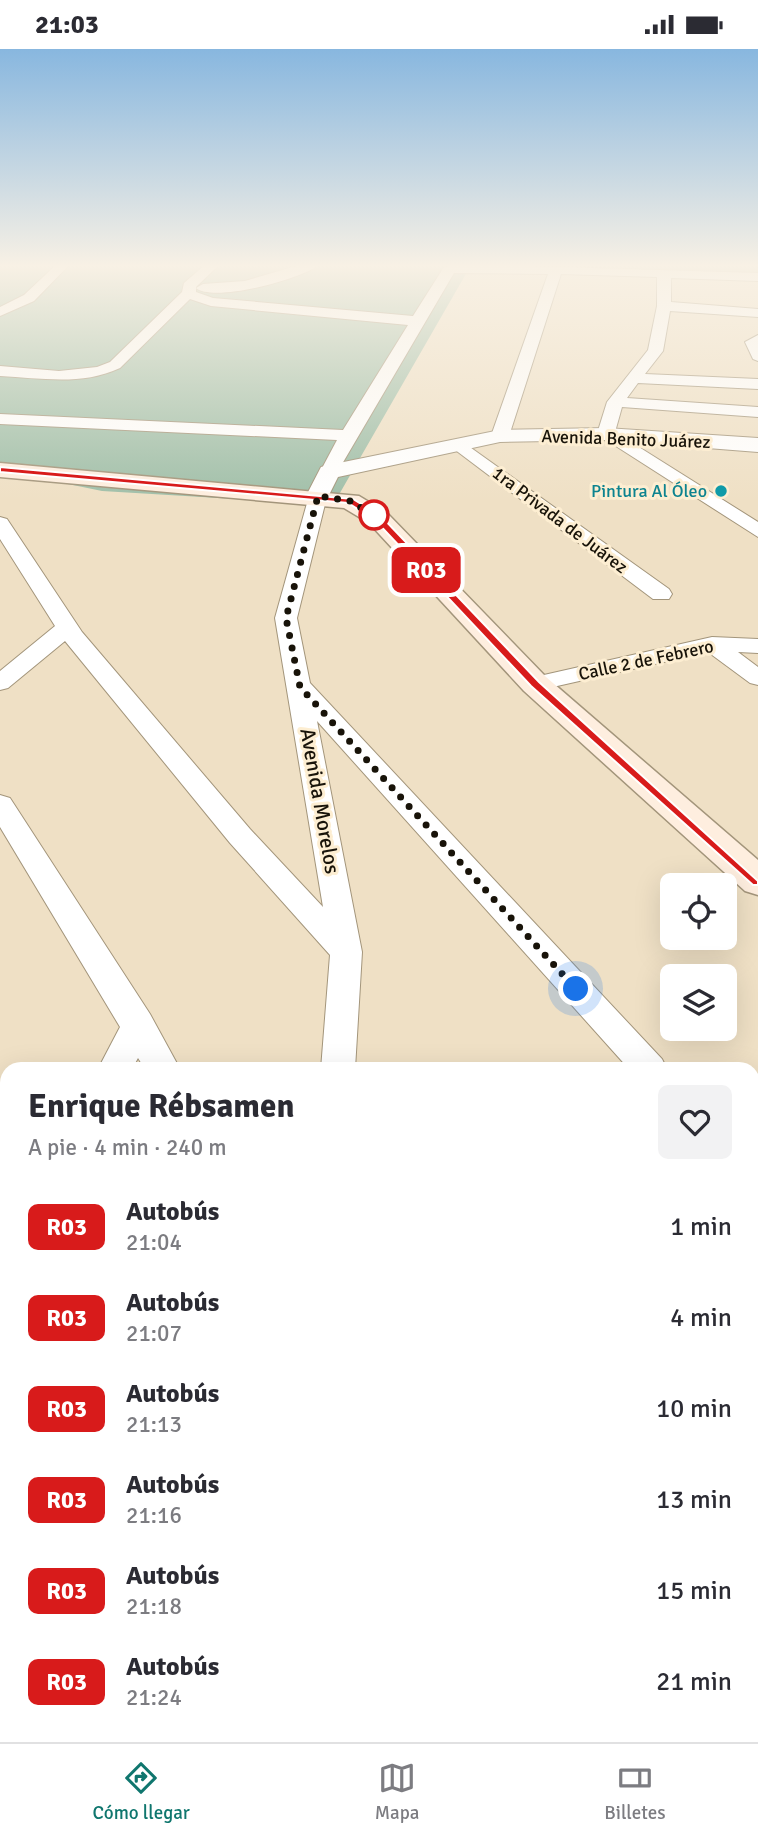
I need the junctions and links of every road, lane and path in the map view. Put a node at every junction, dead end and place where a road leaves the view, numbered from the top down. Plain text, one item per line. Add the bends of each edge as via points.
1 (137, 343) edge
2 (403, 343) edge
3 (531, 343) edge
4 (657, 343) edge
5 (0, 371) edge
6 (632, 378) junction
7 (758, 384) edge
8 (615, 402) junction
9 (758, 412) edge
10 (0, 419) edge
11 (606, 434) junction
12 (348, 435) junction
13 (499, 436) junction
14 (460, 445) junction
15 (755, 446) edge
16 (0, 470) edge
17 (323, 484) junction
18 (0, 523) edge
19 (758, 531) edge
20 (661, 594) dead end
21 (68, 627) junction
22 (712, 644) junction
23 (758, 646) edge
24 (758, 678) edge
25 (0, 683) edge
26 (535, 684) junction
27 (300, 687) junction
28 (0, 804) edge
29 (758, 881) edge
30 (346, 953) junction
31 (138, 1024) junction
32 (119, 1062) edge
33 (159, 1062) edge
34 (338, 1062) edge
35 (644, 1062) edge

1 - 5 street via 102,373
2 - 12 street, Avenida Morelos
3 - 13 street
4 - 6 street
6 - 7 street
6 - 8 street
8 - 9 street
8 - 11 street
10 - 12 street
11 - 13 street, Avenida Benito Juárez
11 - 15 street, Avenida Benito Juárez
11 - 19 street
12 - 17 street, Avenida Morelos
13 - 14 street, Avenida Benito Juárez
14 - 17 street, Avenida Benito Juárez
14 - 20 street, 1ra Privada de Juárez
16 - 17 main road
17 - 26 main road via 378,518
17 - 27 street, Avenida Morelos via 286,618
18 - 21 street
21 - 25 street
21 - 30 street via 240,836
22 - 23 street, Calle 2 de Febrero
22 - 24 street
22 - 26 street, Calle 2 de Febrero
26 - 29 main road
27 - 30 street, Avenida Morelos
27 - 35 street
28 - 31 street
30 - 34 street, Avenida Morelos
31 - 32 street
31 - 33 street

